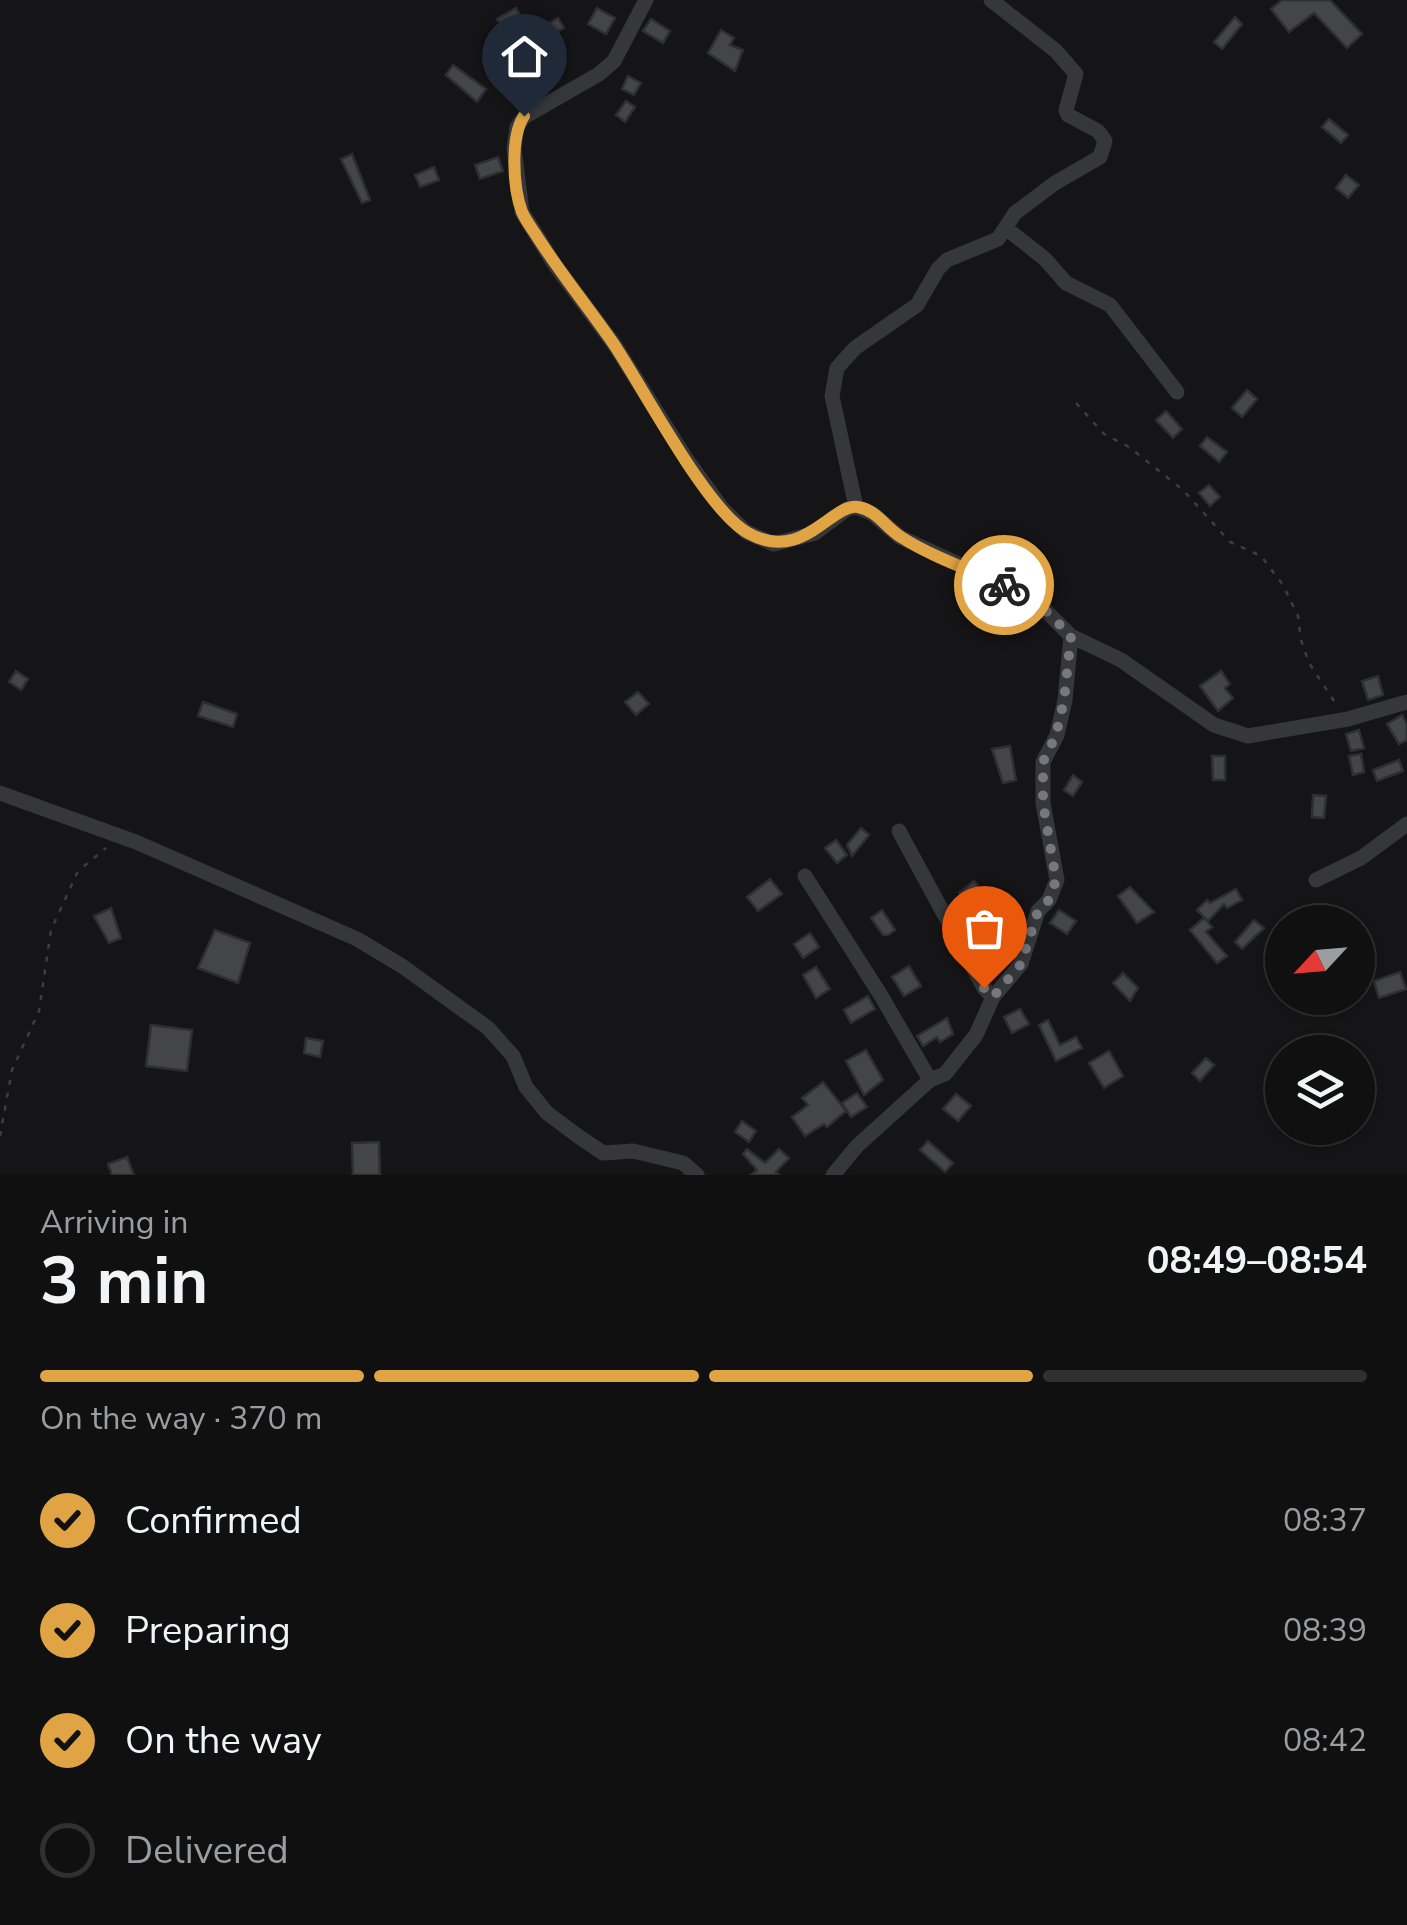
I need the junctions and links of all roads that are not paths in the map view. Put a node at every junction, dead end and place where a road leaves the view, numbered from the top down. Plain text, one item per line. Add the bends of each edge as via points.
1 (646, 0) edge
2 (991, 0) edge
3 (1007, 229) junction
4 (1177, 392) dead end
5 (856, 507) junction
6 (1071, 636) junction
7 (1407, 702) edge
8 (0, 793) edge
9 (1407, 824) edge
10 (899, 831) dead end
11 (805, 876) dead end
12 (1316, 880) dead end
13 (993, 997) junction
14 (930, 1080) junction
15 (697, 1175) edge
16 (833, 1175) edge

1 - 5 street via 614,61 524,116 517,127 522,212 686,460 746,532 774,544 814,533
2 - 3 street via 1076,74 1068,115 1104,141 1100,157 1037,195 1014,213
3 - 4 street via 1066,282 1110,304
3 - 5 street via 998,240 947,260 917,306 837,368 832,396
5 - 6 street via 900,537 1017,591
6 - 7 street via 1121,660 1214,725 1248,736
6 - 13 street via 1064,700 1043,762 1056,880 1021,964
8 - 15 street via 136,842 357,939 488,1028 513,1056 526,1087 578,1136 603,1153 633,1151 683,1164
9 - 12 street
10 - 13 street
11 - 14 street
13 - 14 street via 976,1035 946,1074
14 - 16 street

